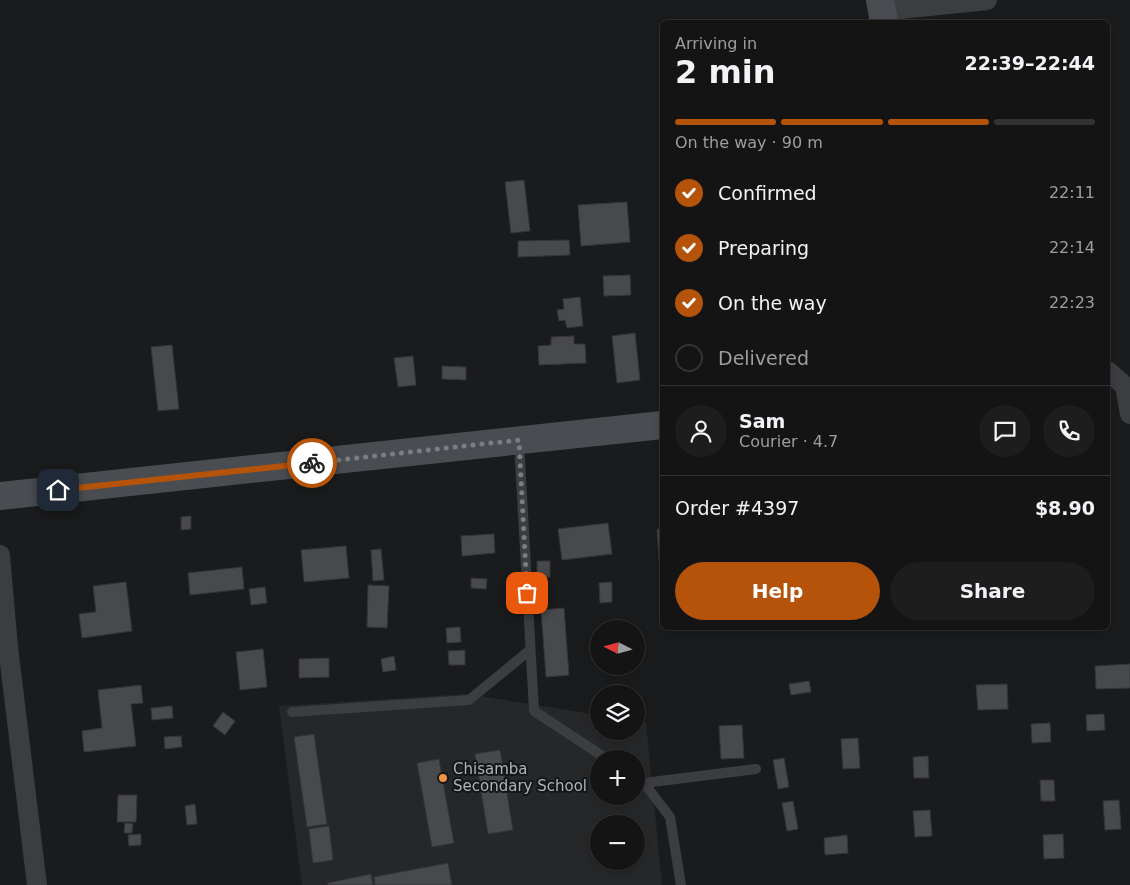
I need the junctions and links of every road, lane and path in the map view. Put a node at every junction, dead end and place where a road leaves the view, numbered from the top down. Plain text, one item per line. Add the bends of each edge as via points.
1 (987, 0) edge
2 (882, 11) edge
3 (1110, 373) edge
4 (1130, 414) edge
5 (660, 425) edge
6 (519, 440) junction
7 (0, 496) edge
8 (0, 555) edge
9 (530, 650) junction
10 (292, 712) dead end
11 (593, 750) edge
12 (756, 769) dead end
13 (645, 780) edge
14 (645, 786) edge
15 (37, 885) edge
16 (681, 885) edge

1 - 2 street
3 - 4 street via 1125,386
5 - 6 main road
6 - 7 main road
6 - 9 lane
8 - 15 street
9 - 10 lane via 469,700
9 - 11 lane via 534,711
12 - 13 lane
14 - 16 lane via 670,817

